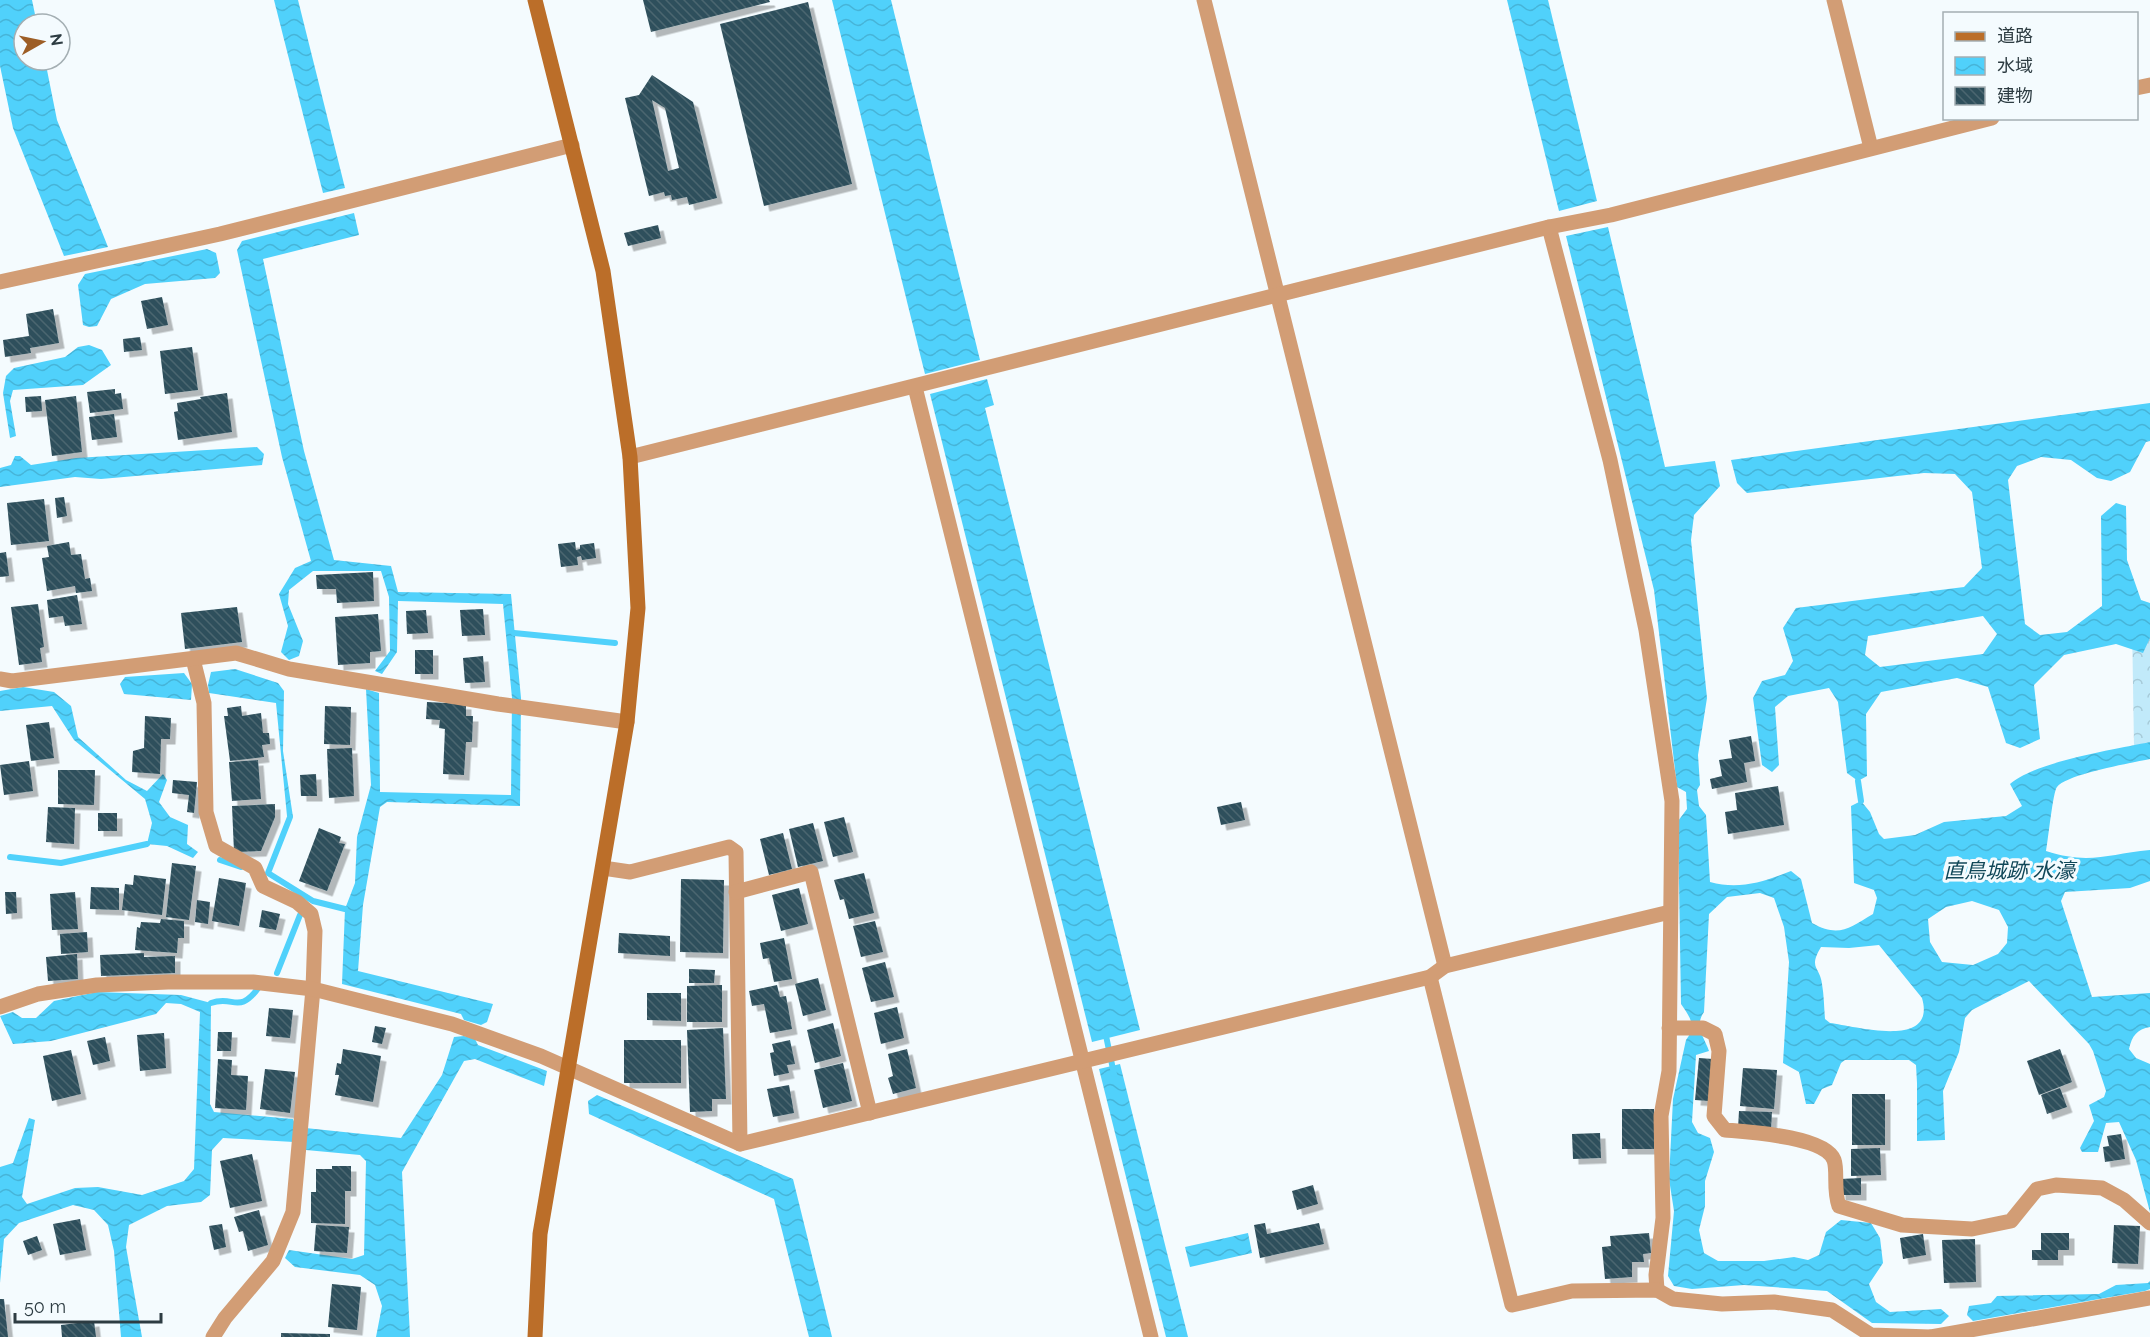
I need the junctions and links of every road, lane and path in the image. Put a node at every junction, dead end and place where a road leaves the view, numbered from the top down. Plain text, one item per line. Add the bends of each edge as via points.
1 (535, 0) edge
2 (1204, 0) edge
3 (1834, 0) edge
4 (1984, 120) edge
5 (573, 145) junction
6 (1871, 148) junction
7 (1549, 227) junction
8 (0, 282) edge
9 (1278, 296) junction
10 (915, 387) junction
11 (630, 457) junction
12 (193, 659) junction
13 (0, 679) edge
14 (627, 722) junction
15 (603, 868) junction
16 (736, 892) junction
17 (1670, 912) junction
18 (1445, 966) junction
19 (1430, 977) junction
20 (313, 989) junction
21 (0, 1007) edge
22 (1677, 1028) junction
23 (1082, 1061) junction
24 (568, 1068) junction
25 (870, 1113) junction
26 (740, 1144) junction
27 (2150, 1223) edge
28 (1657, 1290) junction
29 (2150, 1298) edge
30 (213, 1337) edge
31 (535, 1337) edge
32 (1151, 1337) edge
33 (1930, 1337) edge

1 - 5 street
2 - 9 street
3 - 6 street
4 - 6 street
5 - 8 street via 220,234
5 - 11 street via 603,271
6 - 7 street via 1611,215
7 - 9 street
7 - 17 street via 1610,460 1646,630 1672,801
9 - 10 street
9 - 18 street
10 - 11 street
10 - 23 street
11 - 14 street via 638,608
12 - 13 street via 12,681
12 - 14 street via 236,653 289,669
12 - 20 street via 204,703 207,812 216,846 255,868 263,885 297,902 311,914 315,931
14 - 15 street
15 - 16 street via 630,872 729,847 736,852
15 - 24 street
16 - 25 street via 811,872
16 - 26 street
17 - 18 street
17 - 22 street
18 - 19 street
19 - 23 street
19 - 28 street via 1512,1305 1572,1292
20 - 21 street via 253,982 97,985 38,994
20 - 24 street via 452,1023
20 - 30 street via 293,1212 273,1261
22 - 27 street via 1704,1028 1715,1034 1719,1051 1714,1116 1725,1130 1775,1134 1824,1148 1834,1160 1839,1206 1902,1225 1972,1229 2011,1221 2037,1189 2056,1185 2102,1188 2124,1200
22 - 28 street via 1661,1116 1663,1218
23 - 25 street
23 - 32 street
24 - 26 street
24 - 31 street via 540,1234
25 - 26 street
28 - 33 street via 1673,1299 1722,1304 1774,1302 1832,1310 1870,1335
29 - 33 street

